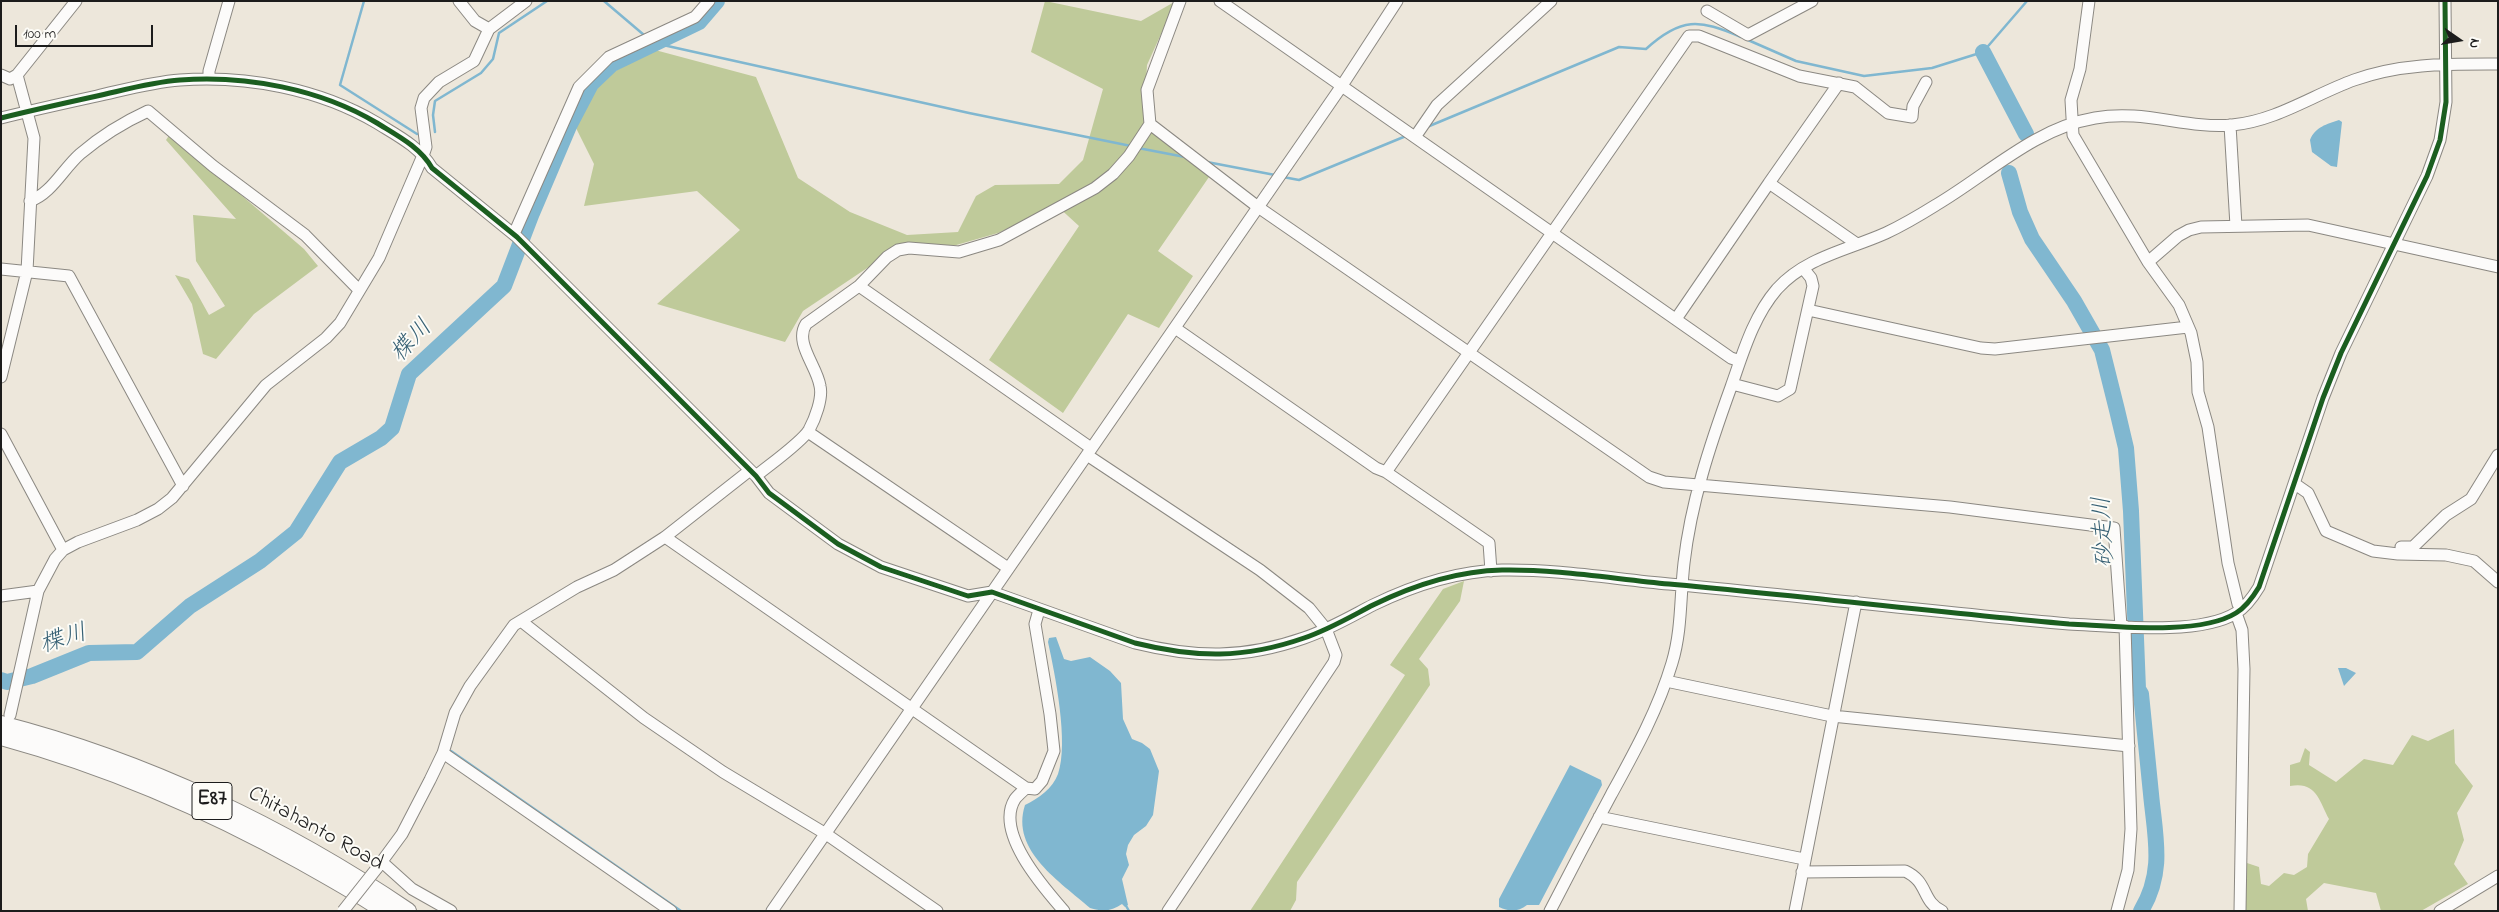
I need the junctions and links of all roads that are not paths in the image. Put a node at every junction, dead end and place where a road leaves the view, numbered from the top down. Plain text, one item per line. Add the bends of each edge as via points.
1 (76, 1) edge
2 (229, 1) edge
3 (459, 1) edge
4 (526, 1) edge
5 (709, 1) edge
6 (1180, 1) edge
7 (1220, 1) edge
8 (1396, 1) edge
9 (1551, 1) edge
10 (1812, 1) edge
11 (2089, 1) edge
12 (2445, 1) edge
13 (1706, 11) dead end
14 (489, 29) junction
15 (2446, 64) junction
16 (2498, 64) edge
17 (1, 75) edge
18 (17, 75) junction
19 (209, 79) junction
20 (1926, 82) dead end
21 (1840, 83) junction
22 (1341, 87) junction
23 (27, 112) junction
24 (1, 118) edge
25 (2072, 123) junction
26 (1150, 124) junction
27 (2230, 125) junction
28 (1415, 137) junction
29 (424, 153) junction
30 (1769, 183) junction
31 (30, 201) junction
32 (1258, 207) junction
33 (2236, 226) junction
34 (1552, 232) junction
35 (516, 236) junction
36 (2394, 243) junction
37 (1857, 244) junction
38 (2148, 262) junction
39 (2498, 266) edge
40 (1804, 268) junction
41 (1, 270) edge
42 (27, 271) junction
43 (859, 286) junction
44 (359, 290) junction
45 (1808, 310) junction
46 (1676, 319) junction
47 (2188, 327) junction
48 (1175, 328) junction
49 (1469, 353) junction
50 (1740, 360) junction
51 (1, 377) edge
52 (1732, 384) junction
53 (808, 432) junction
54 (1, 434) edge
55 (1089, 451) junction
56 (2498, 455) edge
57 (1386, 472) junction
58 (753, 474) junction
59 (1699, 484) junction
60 (2295, 484) junction
61 (183, 486) junction
62 (665, 537) junction
63 (63, 550) junction
64 (2382, 553) junction
65 (1008, 568) junction
66 (1491, 571) junction
67 (2498, 582) edge
68 (1683, 585) junction
69 (38, 591) junction
70 (992, 592) junction
71 (1, 596) edge
72 (1856, 602) junction
73 (1039, 610) junction
74 (2239, 611) junction
75 (521, 621) junction
76 (2130, 626) junction
77 (1326, 629) junction
78 (1666, 681) junction
79 (6, 701) edge
80 (911, 708) junction
81 (1832, 716) junction
82 (5, 719) edge
83 (1, 737) edge
84 (2129, 746) junction
85 (443, 753) junction
86 (1026, 788) junction
87 (1599, 818) junction
88 (826, 834) junction
89 (1804, 859) junction
90 (379, 865) junction
91 (1802, 872) junction
92 (2498, 876) edge
93 (2462, 906) edge
94 (343, 911) edge
95 (384, 911) edge
96 (408, 911) edge
97 (451, 911) edge
98 (671, 911) edge
99 (772, 911) edge
100 (937, 911) edge
101 (1064, 911) edge
102 (1168, 911) edge
103 (1550, 911) edge
104 (1795, 911) edge
105 (1942, 911) edge
106 (2118, 911) edge
107 (2240, 911) edge
108 (2440, 911) edge

1 - 18 street
2 - 19 street
3 - 14 street via 475,21
4 - 14 street
5 - 35 street via 695,17 609,57 579,87
6 - 26 street via 1147,90
7 - 22 street
8 - 22 street
9 - 28 street via 1437,105
10 - 13 street via 1746,38
11 - 25 street via 2080,69 2071,100
12 - 15 street
14 - 29 street via 474,61 439,82 424,98 421,108
15 - 16 street
15 - 27 street via 2384,71 2275,115
15 - 36 street via 2446,102 2440,140 2427,176
17 - 18 street via 10,79
18 - 23 street
19 - 23 street via 156,84
19 - 29 street via 274,86 321,98 372,120
20 - 21 street via 1913,106 1912,117 1888,113 1855,87
21 - 30 street
21 - 34 street via 1799,76 1699,36 1689,36
22 - 28 street
22 - 32 street
23 - 24 street
23 - 31 street via 34,138
25 - 27 street via 2134,114 2197,124
25 - 37 street via 2030,143 1888,232
25 - 38 street via 2072,135 2082,154
26 - 32 street
26 - 43 street via 1113,174 1051,214 998,240 959,252 898,250
27 - 33 street
28 - 34 street
29 - 35 street via 432,168
29 - 44 street via 379,258
30 - 37 street
30 - 46 street
31 - 42 street
31 - 44 street via 39,198 79,155 127,121 148,111 213,166 304,235
32 - 48 street
32 - 49 street
33 - 36 street via 2308,225
33 - 38 street via 2189,230
34 - 46 street
34 - 49 street
35 - 58 street
36 - 39 street
36 - 60 street via 2322,398
37 - 40 street via 1830,253
38 - 47 street via 2179,305
40 - 45 street via 1813,284
40 - 50 street via 1780,286 1764,308
41 - 42 street
42 - 51 street
42 - 61 street via 69,276
43 - 53 street via 802,330 802,339 821,386 818,406
43 - 55 street
44 - 61 street via 340,323 326,338 266,385
45 - 47 street via 1976,348 1995,349
45 - 52 street via 1792,384 1786,392 1770,395
46 - 50 street via 1731,358
47 - 74 street via 2198,362 2198,392 2208,427 2228,563
48 - 55 street
48 - 57 street
49 - 57 street
49 - 59 street via 1649,477 1664,482
50 - 52 street
52 - 59 street
53 - 58 street
53 - 65 street
54 - 63 street
55 - 65 street
55 - 77 street via 1260,570 1309,608
56 - 64 street via 2471,499 2446,515 2419,543 2413,547 2386,547
57 - 66 street via 1489,544
58 - 62 street
58 - 70 street via 769,493 838,544 881,567 968,596
59 - 68 street
59 - 76 street via 1950,507 2114,528
60 - 64 street via 2308,493 2326,531
60 - 74 street via 2259,587
61 - 63 street via 158,509
62 - 75 street via 614,570 576,587
62 - 80 street
63 - 69 street via 47,571
64 - 67 street via 2446,555 2474,562
65 - 70 street
66 - 68 street via 1526,571
66 - 77 street via 1419,586
68 - 72 street
68 - 78 street via 1678,637
69 - 71 street
69 - 79 street via 18,687
70 - 73 street
70 - 80 street
72 - 76 street via 2068,624
72 - 81 street
73 - 77 street via 1135,643 1196,655 1262,651
73 - 86 street via 1035,624 1054,751 1042,781 1035,789
74 - 76 street via 2203,625
74 - 107 street via 2244,669
75 - 85 street via 514,625 470,686 455,712
75 - 88 street via 644,718 723,772
76 - 84 street
77 - 102 street via 1336,655 1334,662
78 - 81 street
78 - 87 street via 1647,728
79 - 82 street
80 - 86 street
80 - 88 street
81 - 84 street
81 - 89 street
82 - 96 highway, Chitahanto Road / E87 via 235,811 358,878
83 - 95 highway, Chitahanto Road / E87 via 98,768 201,810 263,840
84 - 106 street via 2130,850
85 - 90 street via 402,834
85 - 98 street
86 - 101 street via 1015,799 1011,815 1014,838 1040,883
87 - 89 street
87 - 103 street
88 - 99 street
88 - 100 street
89 - 91 street
90 - 94 street, bridge
90 - 97 street
91 - 104 street
91 - 105 street via 1905,871 1915,875 1932,905
92 - 93 street
93 - 108 street

